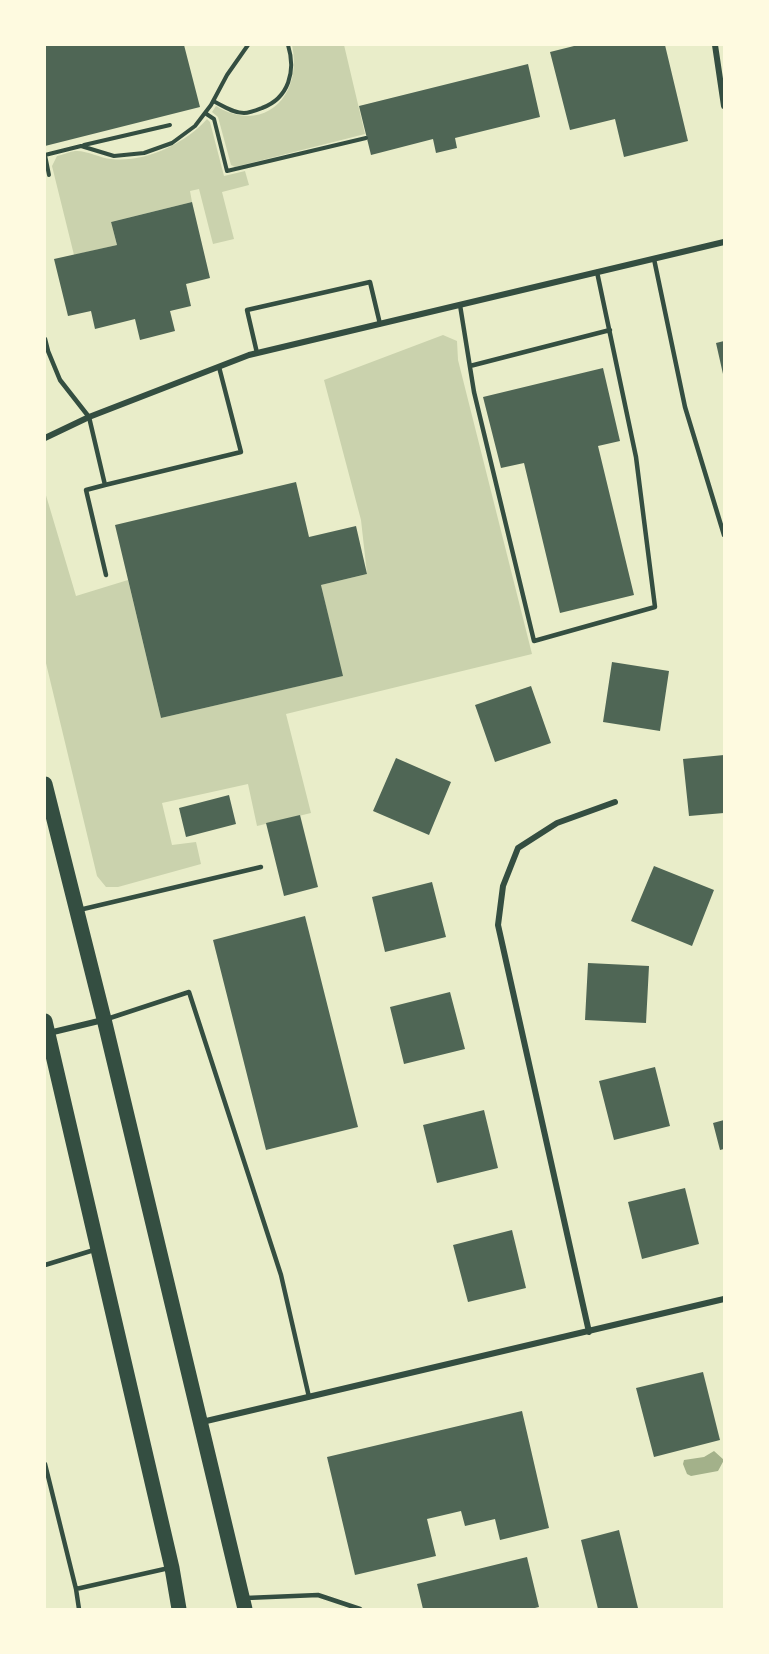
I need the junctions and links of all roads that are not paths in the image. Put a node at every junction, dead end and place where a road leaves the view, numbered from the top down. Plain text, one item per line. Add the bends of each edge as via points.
1 (715, 45) edge
2 (724, 106) edge
3 (724, 242) edge
4 (654, 259) junction
5 (597, 272) junction
6 (460, 305) junction
7 (380, 324) junction
8 (610, 330) junction
9 (45, 339) edge
10 (257, 353) junction
11 (470, 366) junction
12 (219, 367) junction
13 (89, 417) junction
14 (45, 438) edge
15 (105, 485) junction
16 (724, 534) edge
17 (106, 574) dead end
18 (45, 784) edge
19 (615, 802) dead end
20 (261, 867) dead end
21 (77, 911) junction
22 (104, 1019) junction
23 (46, 1030) edge
24 (98, 1249) junction
25 (45, 1265) edge
26 (724, 1299) edge
27 (589, 1332) junction
28 (309, 1397) junction
29 (200, 1423) junction
30 (45, 1464) edge
31 (172, 1568) junction
32 (76, 1590) junction
33 (243, 1603) edge
34 (79, 1609) edge
35 (179, 1609) edge
36 (360, 1609) edge

1 - 2 street
3 - 4 street
4 - 5 street
4 - 16 lane via 685,407
5 - 6 street
5 - 8 lane
6 - 7 street
6 - 11 lane
7 - 10 street
7 - 10 lane via 370,282 247,310
8 - 11 lane
8 - 11 lane via 636,457 655,607 534,641
9 - 13 lane via 60,380
10 - 12 street
12 - 13 street
12 - 15 lane via 241,452
13 - 14 street
13 - 15 lane
15 - 17 lane via 86,490
18 - 21 main road
19 - 27 street via 556,823 518,848 503,886 498,925
20 - 21 lane
21 - 22 main road
22 - 23 street
22 - 28 lane via 189,992 281,1275
22 - 29 main road
23 - 24 main road
24 - 25 lane
24 - 31 main road
26 - 27 street
27 - 28 street
28 - 29 street
29 - 33 main road
30 - 32 lane
31 - 32 lane
31 - 35 main road
32 - 34 lane
33 - 36 lane via 318,1595

